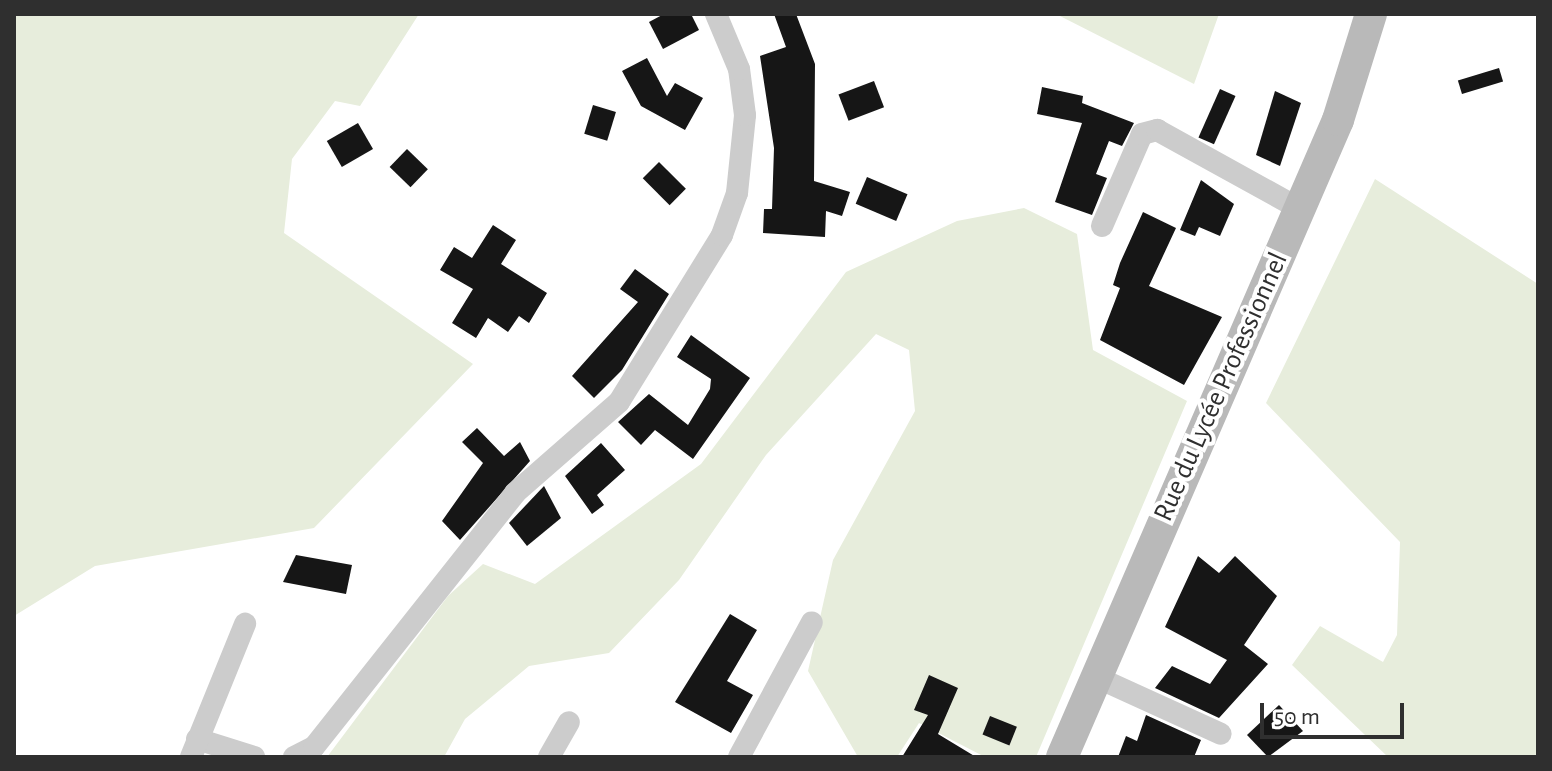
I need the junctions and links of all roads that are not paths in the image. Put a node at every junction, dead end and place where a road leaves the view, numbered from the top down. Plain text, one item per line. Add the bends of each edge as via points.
1 (716, 14) edge
2 (1371, 14) edge
3 (1300, 209) junction
4 (1102, 226) dead end
5 (812, 622) dead end
6 (245, 624) dead end
7 (1096, 677) junction
8 (569, 722) dead end
9 (1221, 734) dead end
10 (194, 748) edge
11 (254, 757) edge
12 (294, 757) edge
13 (549, 757) edge
14 (739, 757) edge
15 (1062, 757) edge

1 - 12 street via 739,69 745,115 737,193 722,235 619,402 515,493 314,747
2 - 3 main road, Rue du Lycée Professionnel
3 - 4 street via 1148,131
3 - 7 main road, Rue du Lycée Professionnel
5 - 14 street
6 - 10 street
7 - 9 street
7 - 15 main road, Rue du Lycée Professionnel
8 - 13 street
10 - 11 street

